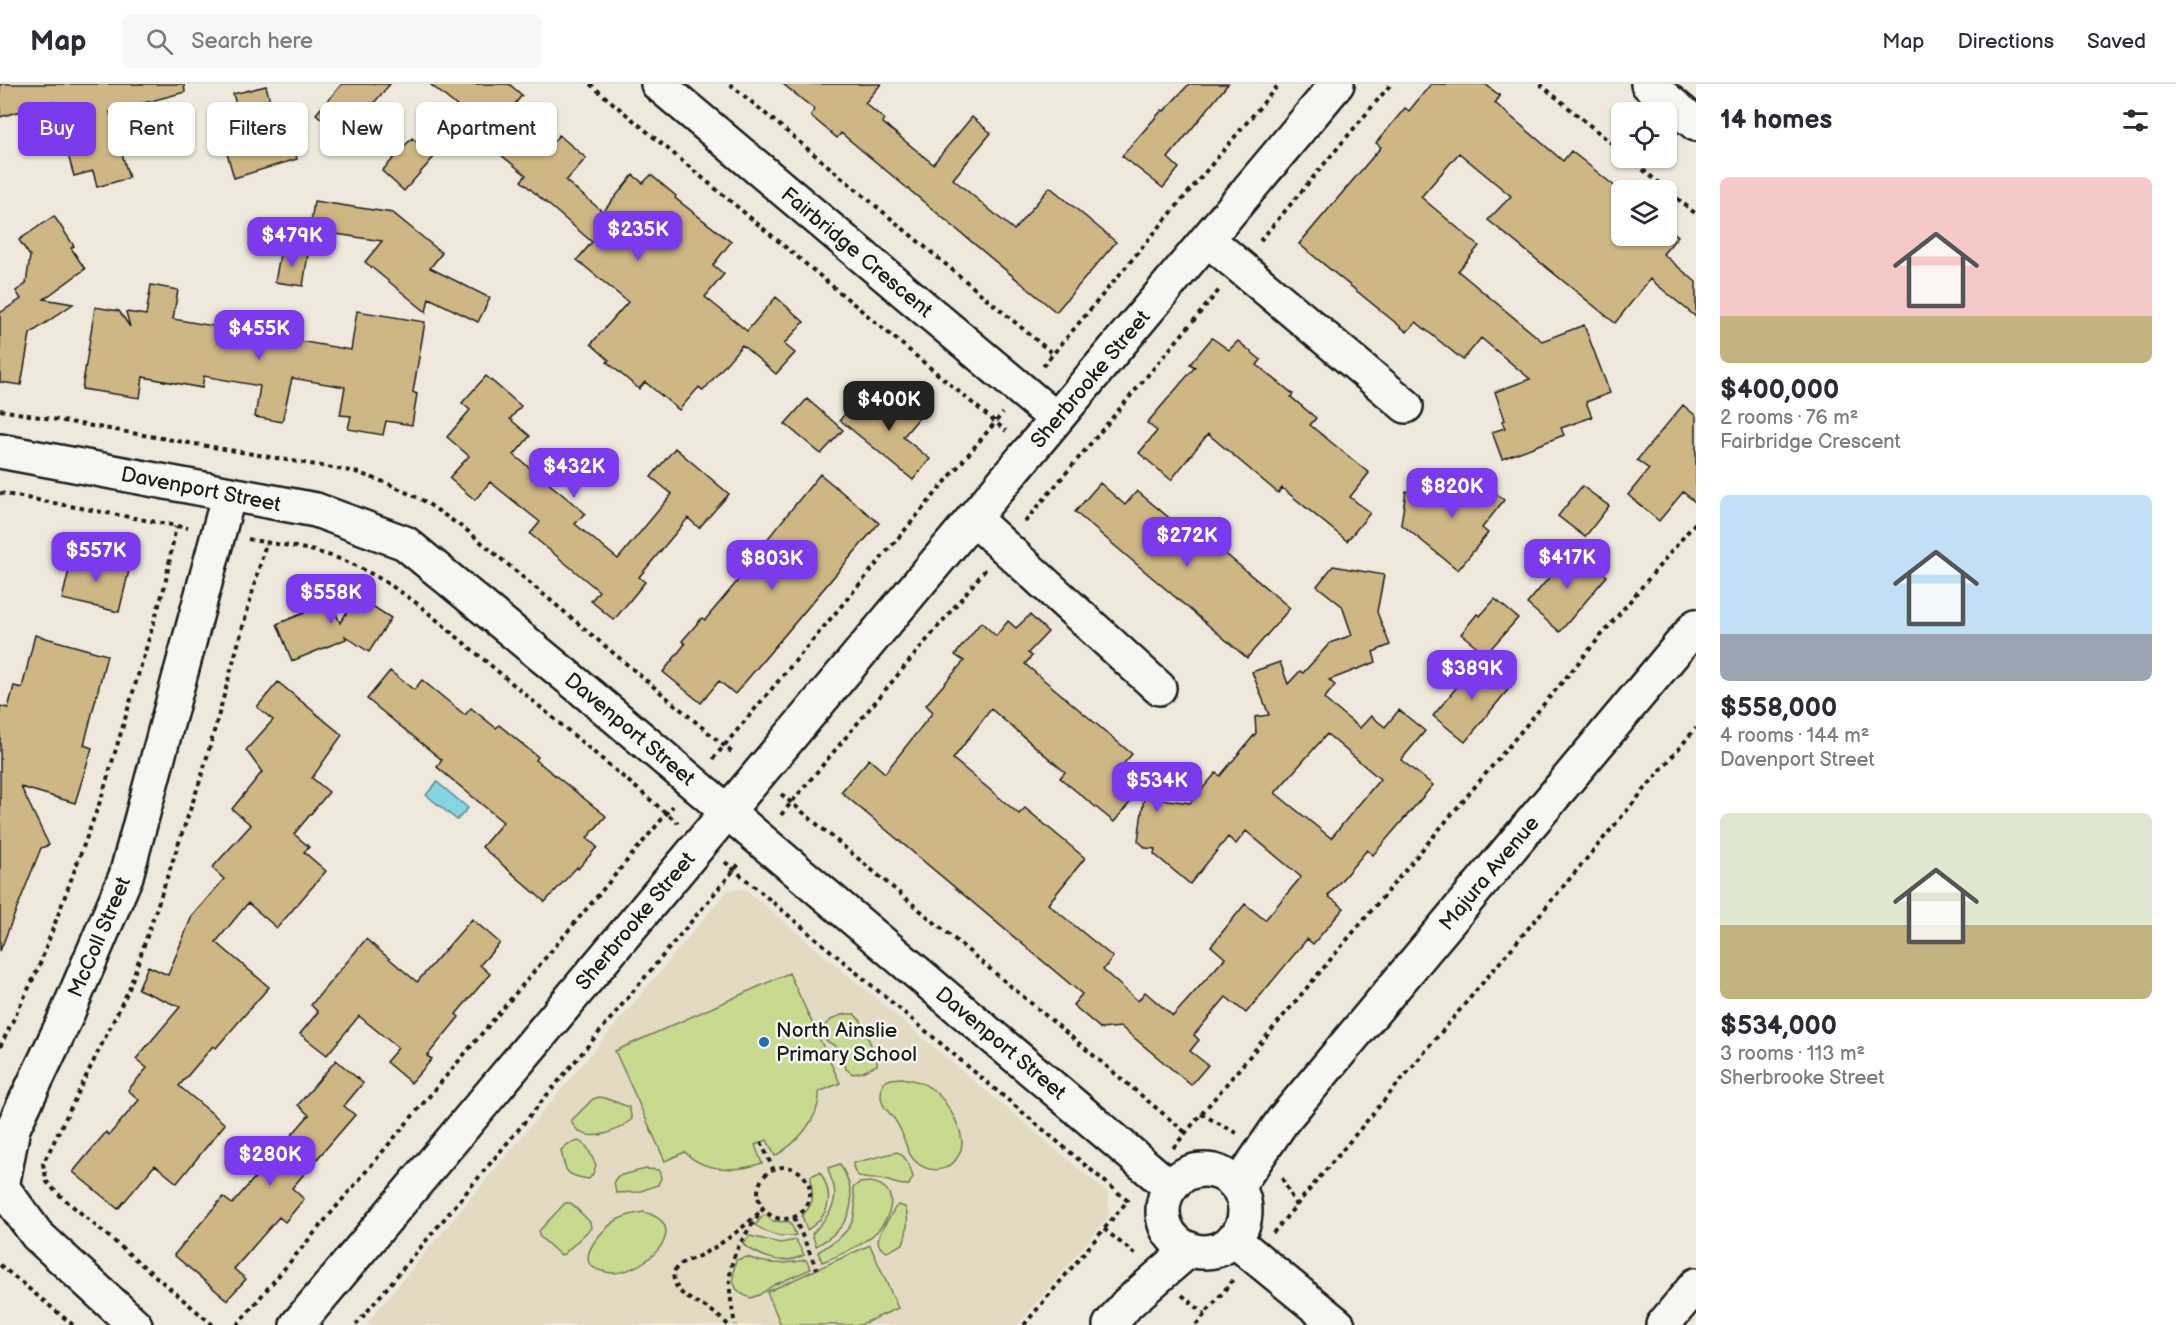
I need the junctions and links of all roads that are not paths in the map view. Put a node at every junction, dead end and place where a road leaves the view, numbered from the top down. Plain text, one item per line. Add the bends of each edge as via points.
1 (658, 84) edge
2 (1337, 84) edge
3 (1648, 84) edge
4 (1696, 124) edge
5 (1207, 239) junction
6 (1406, 406) dead end
7 (1056, 419) junction
8 (0, 451) edge
9 (230, 494) junction
10 (973, 518) junction
11 (1696, 626) edge
12 (1159, 688) dead end
13 (727, 812) junction
14 (1283, 1120) junction
15 (1204, 1170) junction
16 (1170, 1187) junction
17 (1237, 1188) junction
18 (1166, 1228) junction
19 (1233, 1239) junction
20 (1190, 1249) junction
21 (1696, 1285) edge
22 (1119, 1315) edge
23 (135, 1325) edge
24 (297, 1325) edge
25 (1338, 1325) edge
26 (1663, 1325) edge

1 - 7 street, Fairbridge Crescent
2 - 5 street, Sherbrooke Street
3 - 4 street
5 - 6 street
5 - 7 street, Sherbrooke Street
7 - 10 street, Sherbrooke Street
8 - 9 street, Davenport Street
9 - 13 street, Davenport Street via 316,510 405,543
9 - 23 street, McColl Street via 126,876 13,1128 2,1187 37,1235
10 - 12 street
10 - 13 street, Sherbrooke Street
11 - 14 street, Majura Avenue
13 - 16 street, Davenport Street
13 - 24 street, Sherbrooke Street
14 - 15 street, Majura Avenue
14 - 17 street, Majura Avenue
15 - 16 street via 1185,1174
15 - 17 street via 1222,1175
16 - 18 street via 1162,1207
17 - 19 street via 1245,1208 1244,1220
18 - 20 street via 1180,1245
18 - 22 street
19 - 20 street via 1213,1251
19 - 25 street
20 - 22 street
21 - 26 street

